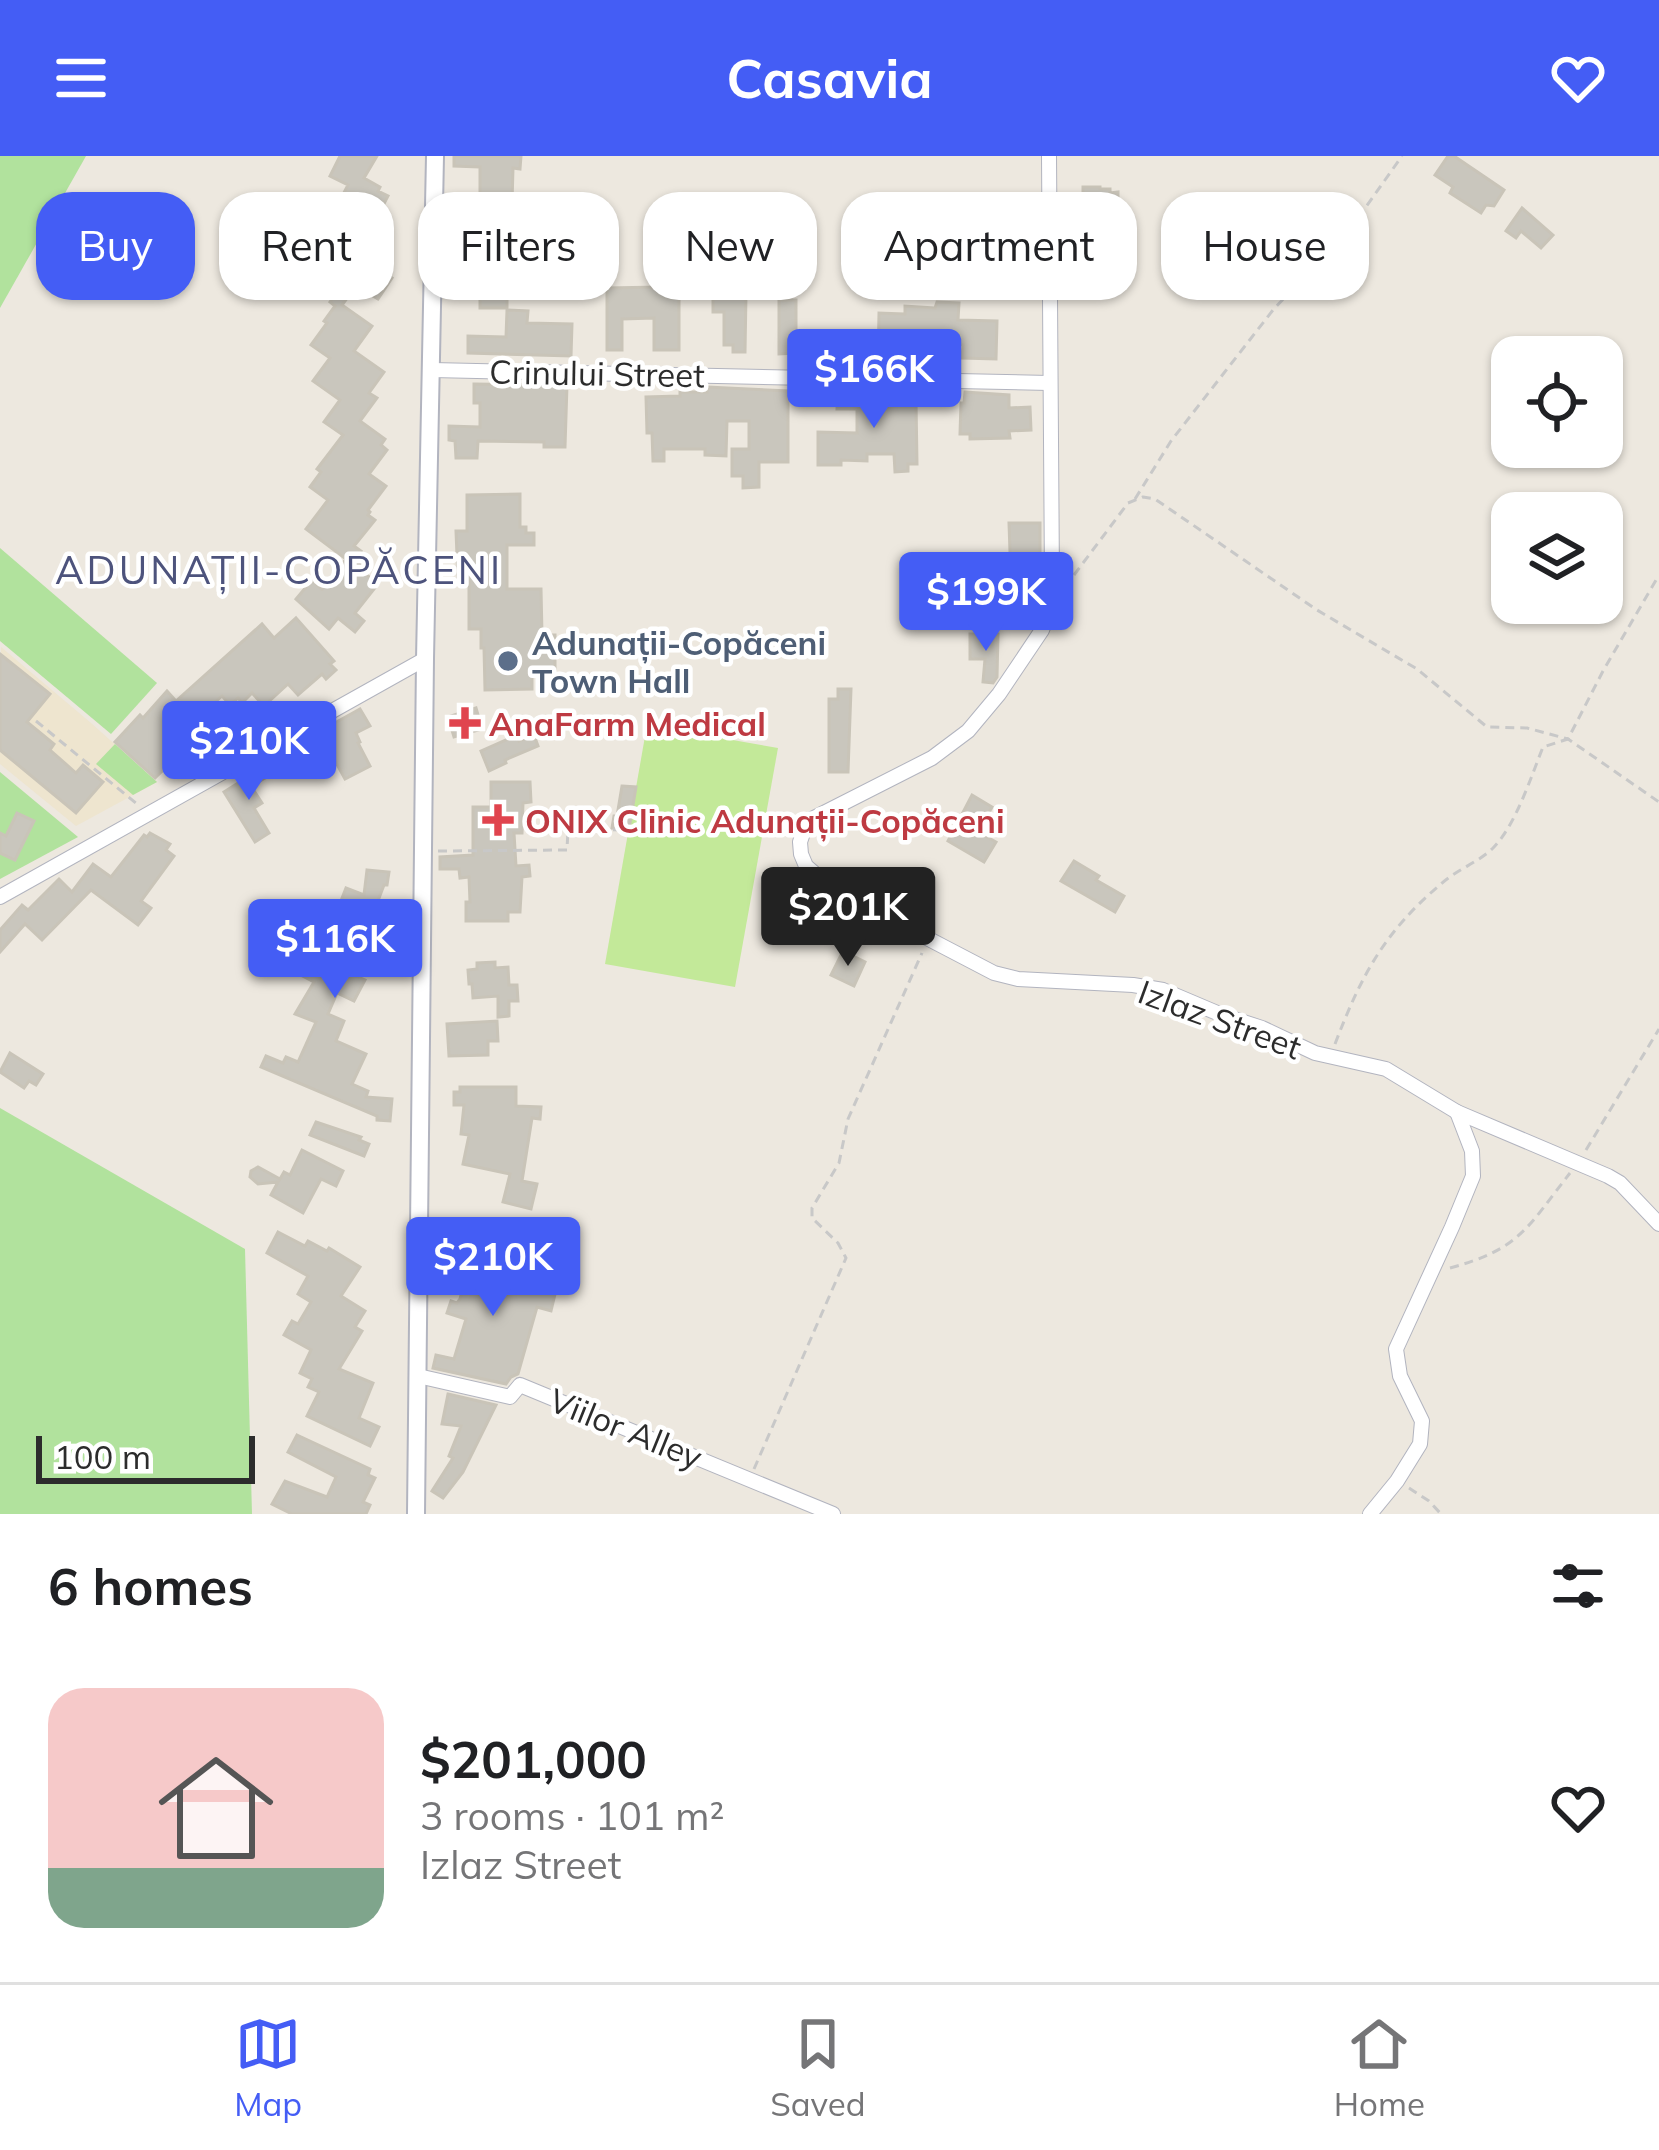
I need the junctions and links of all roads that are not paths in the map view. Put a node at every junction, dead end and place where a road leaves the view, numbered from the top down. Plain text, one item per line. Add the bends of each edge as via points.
1 (435, 156) edge
2 (1049, 156) edge
3 (432, 370) junction
4 (1049, 383) junction
5 (425, 659) junction
6 (0, 896) edge
7 (1457, 1112) junction
8 (1659, 1224) edge
9 (418, 1376) junction
10 (416, 1514) edge
11 (833, 1514) edge
12 (1370, 1514) edge

1 - 3 street
2 - 4 street, Izlaz Street
3 - 4 street, Crinului Street
3 - 5 street
4 - 7 street, Izlaz Street via 1052,581 1049,611 1029,652 968,730 932,758 812,819 800,854 845,897 994,973 1150,986 1306,1049 1386,1069
5 - 6 street
5 - 9 street
7 - 8 street, Izlaz Street via 1608,1176
7 - 12 street via 1472,1176 1396,1349 1423,1431 1414,1457
9 - 10 street
9 - 11 street, Viilor Alley via 510,1397 520,1385

